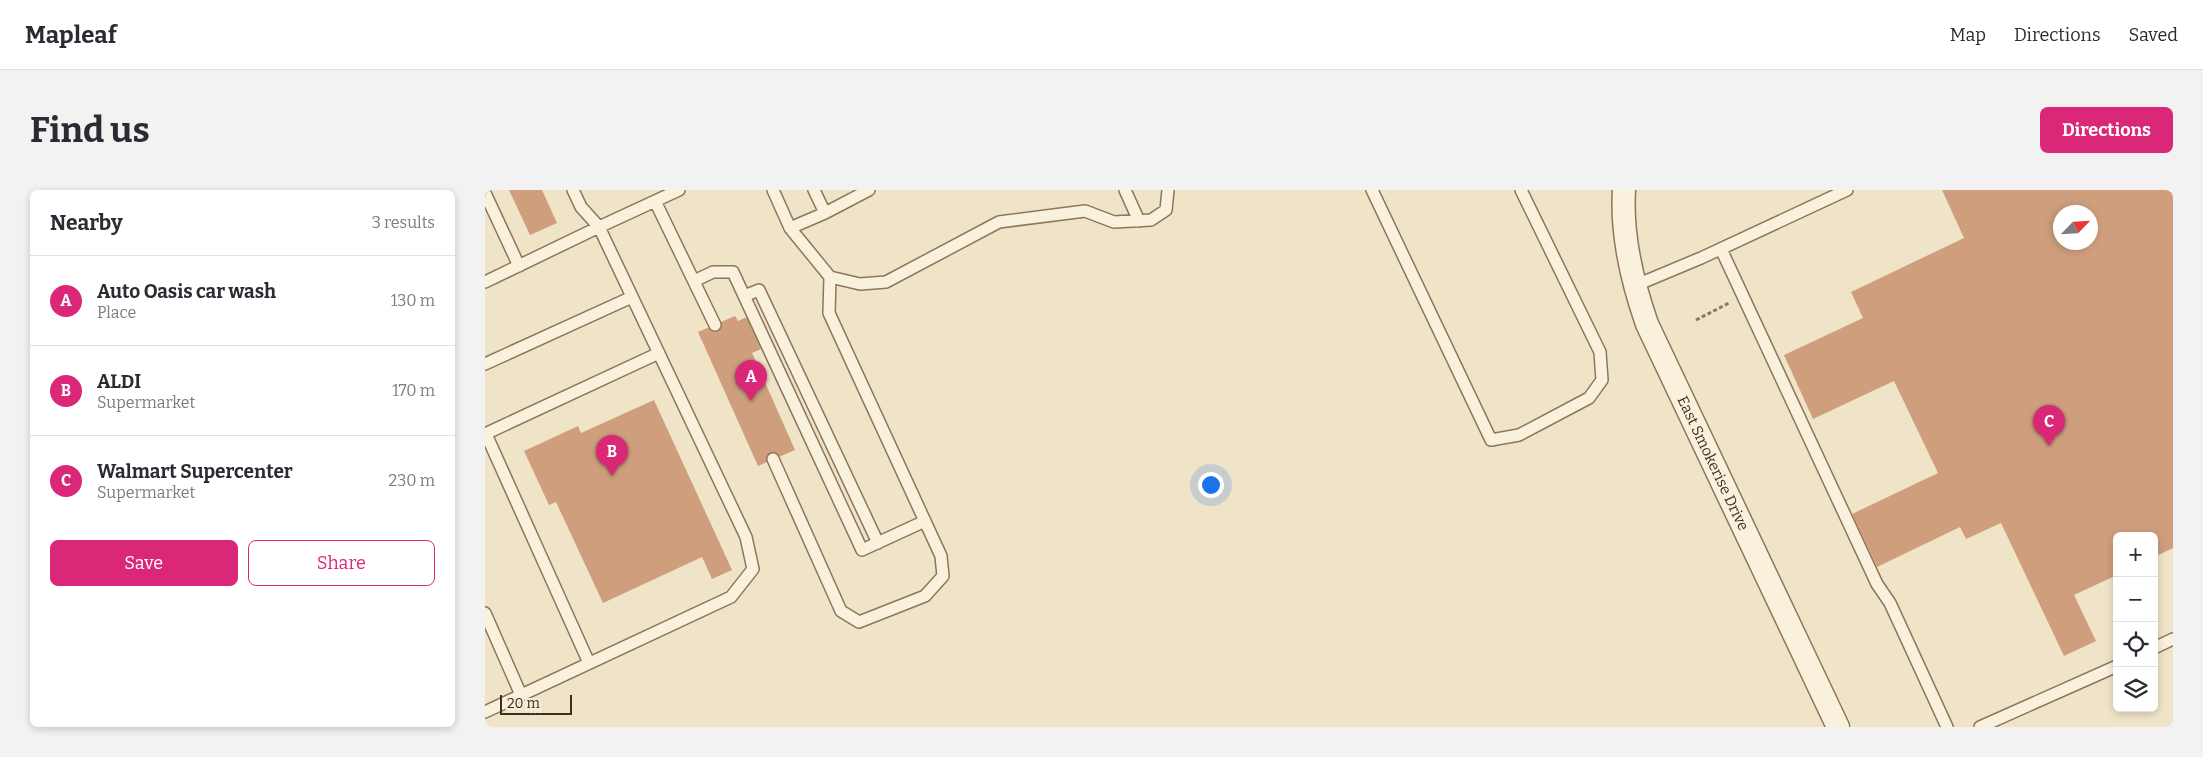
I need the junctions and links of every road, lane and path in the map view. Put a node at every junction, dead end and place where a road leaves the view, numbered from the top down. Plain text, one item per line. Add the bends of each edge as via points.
1 (573, 190) edge
2 (679, 190) edge
3 (773, 190) edge
4 (814, 190) edge
5 (869, 190) edge
6 (1125, 190) edge
7 (1168, 190) edge
8 (1372, 190) edge
9 (1521, 190) edge
10 (1623, 190) edge
11 (1847, 190) edge
12 (485, 193) edge
13 (661, 196) edge
14 (825, 213) junction
15 (1139, 221) junction
16 (599, 226) junction
17 (791, 228) junction
18 (1721, 249) junction
19 (519, 266) junction
20 (830, 277) junction
21 (694, 281) junction
22 (485, 282) edge
23 (1634, 286) junction
24 (744, 296) junction
25 (1743, 296) junction
26 (632, 297) junction
27 (1696, 320) dead end
28 (715, 325) dead end
29 (659, 353) junction
30 (485, 364) edge
31 (485, 434) edge
32 (773, 459) dead end
33 (925, 521) junction
34 (878, 543) junction
35 (485, 613) edge
36 (2173, 639) edge
37 (2158, 646) edge
38 (589, 663) junction
39 (2115, 667) edge
40 (521, 695) junction
41 (485, 712) edge
42 (1838, 727) edge
43 (1947, 727) edge
44 (1980, 727) edge

1 - 16 lane via 581,207
2 - 13 lane
3 - 17 lane
4 - 14 lane
5 - 14 lane
6 - 15 lane
7 - 15 lane via 1166,210 1151,220
8 - 9 lane via 1491,440 1519,434 1589,398 1602,380 1600,352
10 - 23 street, East Smokerise Drive via 1625,241
11 - 18 lane
12 - 19 lane
13 - 16 lane
13 - 21 lane
14 - 17 lane
15 - 20 lane via 1114,222 1085,211 999,222 886,282 860,284
16 - 19 lane
16 - 26 lane
17 - 20 lane
18 - 23 lane
18 - 25 lane
19 - 22 lane
20 - 33 lane via 829,313
21 - 24 lane via 713,272 733,272
21 - 28 lane
23 - 42 street, East Smokerise Drive via 1647,324
24 - 34 lane via 759,290
24 - 34 lane via 862,550
25 - 27 path
25 - 43 lane
26 - 29 lane
26 - 30 lane
29 - 31 lane
29 - 38 lane via 746,537 753,569 731,597
31 - 38 lane
32 - 33 lane via 841,611 859,622 925,596 943,576 941,556
33 - 34 lane
35 - 40 lane
36 - 37 lane
38 - 40 lane
39 - 44 lane
40 - 41 lane

